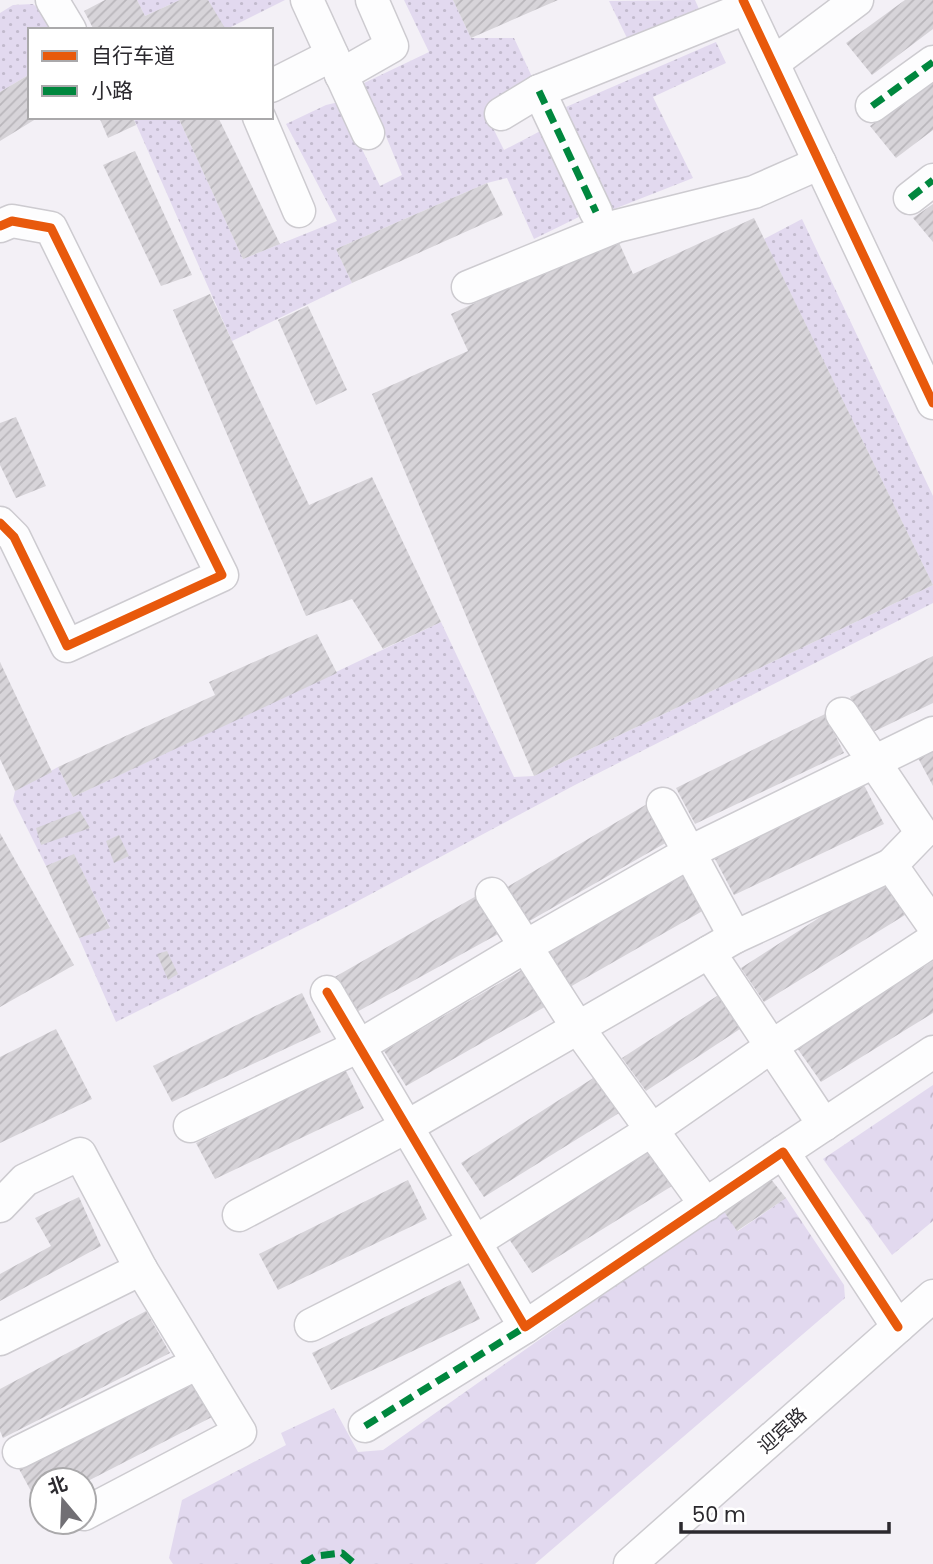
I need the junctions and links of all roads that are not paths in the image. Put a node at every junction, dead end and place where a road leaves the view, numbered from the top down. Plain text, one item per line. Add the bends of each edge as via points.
1 (52, 0) edge
2 (372, 0) edge
3 (857, 0) edge
4 (318, 4) edge
5 (745, 4) edge
6 (69, 28) edge
7 (933, 62) edge
8 (773, 63) junction
9 (336, 65) junction
10 (273, 85) edge
11 (539, 91) junction
12 (872, 106) dead end
13 (501, 114) dead end
14 (260, 119) edge
15 (368, 133) dead end
16 (820, 163) junction
17 (299, 211) dead end
18 (596, 212) dead end
19 (0, 226) edge
20 (468, 286) dead end
21 (933, 403) edge
22 (0, 523) edge
23 (842, 714) dead end
24 (933, 733) edge
25 (873, 761) junction
26 (663, 804) dead end
27 (690, 852) junction
28 (891, 865) junction
29 (492, 894) dead end
30 (933, 925) edge
31 (933, 940) edge
32 (722, 945) junction
33 (526, 946) junction
34 (327, 992) dead end
35 (578, 1028) junction
36 (359, 1046) junction
37 (772, 1046) junction
38 (933, 1052) edge
39 (824, 1125) junction
40 (190, 1126) dead end
41 (407, 1126) junction
42 (652, 1130) junction
43 (783, 1152) junction
44 (706, 1205) junction
45 (0, 1206) edge
46 (239, 1215) dead end
47 (475, 1242) junction
48 (141, 1269) junction
49 (933, 1296) edge
50 (311, 1325) dead end
51 (525, 1327) junction
52 (898, 1327) junction
53 (0, 1339) edge
54 (198, 1363) junction
55 (365, 1426) dead end
56 (19, 1452) dead end
57 (98, 1507) edge
58 (630, 1564) edge

1 - 6 street
2 - 9 street via 392,46
3 - 8 street
4 - 9 street
5 - 8 street
5 - 11 street
7 - 12 street
8 - 16 street
9 - 10 street
9 - 15 street
11 - 13 street
11 - 18 street
14 - 17 street
16 - 20 street via 754,192 617,226
16 - 21 street
19 - 22 street via 12,220 51,228 222,575 67,646 14,537
23 - 25 street
24 - 25 street
25 - 27 street
25 - 28 street via 922,833
26 - 27 street
27 - 32 street
27 - 33 street
28 - 30 street
28 - 32 street
29 - 33 street
31 - 37 street
32 - 35 street
32 - 37 street
33 - 35 street
33 - 36 street
34 - 36 street
35 - 41 street
35 - 42 street
36 - 40 street
36 - 41 street
37 - 39 street
37 - 42 street
38 - 39 street
39 - 43 street
41 - 46 street
41 - 47 street
42 - 44 street
42 - 47 street
43 - 44 street
43 - 52 street
44 - 51 street
45 - 48 street via 25,1180 79,1154
47 - 50 street
47 - 51 street
48 - 53 street
48 - 54 street
49 - 52 street, 迎宾路
51 - 55 street
52 - 58 street, 迎宾路
54 - 56 street
54 - 57 street via 240,1432

